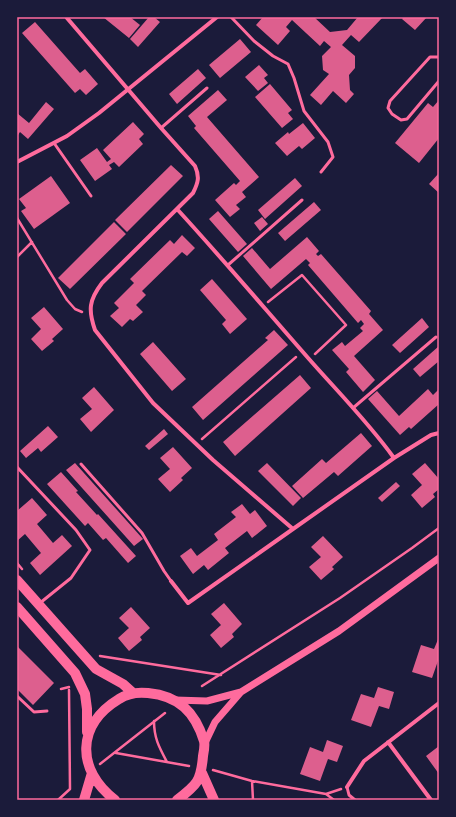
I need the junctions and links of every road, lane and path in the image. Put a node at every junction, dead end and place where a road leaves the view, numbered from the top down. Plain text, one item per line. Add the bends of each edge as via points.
1 (217, 17) edge
2 (230, 17) edge
3 (67, 18) dead end
4 (439, 57) edge
5 (439, 81) edge
6 (208, 88) dead end
7 (128, 90) junction
8 (161, 128) junction
9 (54, 143) junction
10 (17, 162) edge
11 (321, 172) dead end
12 (91, 196) dead end
13 (302, 200) dead end
14 (177, 209) junction
15 (17, 218) edge
16 (32, 242) junction
17 (17, 257) edge
18 (228, 265) junction
19 (263, 306) junction
20 (91, 312) junction
21 (436, 337) dead end
22 (302, 352) junction
23 (309, 360) junction
24 (353, 408) junction
25 (439, 433) edge
26 (196, 444) junction
27 (394, 458) junction
28 (81, 464) dead end
29 (17, 467) edge
30 (439, 528) edge
31 (293, 529) junction
32 (439, 558) edge
33 (17, 580) edge
34 (171, 581) joint
35 (39, 605) junction
36 (17, 607) edge
37 (86, 658) junction
38 (75, 673) junction
39 (221, 675) junction
40 (202, 686) dead end
41 (69, 687) junction
42 (61, 689) dead end
43 (241, 692) junction
44 (133, 693) junction
45 (17, 696) edge
46 (175, 700) junction
47 (439, 703) edge
48 (47, 711) dead end
49 (165, 713) dead end
50 (154, 721) junction
51 (87, 734) junction
52 (388, 742) junction
53 (205, 743) junction
54 (116, 753) junction
55 (167, 762) junction
56 (100, 765) dead end
57 (189, 766) dead end
58 (213, 770) dead end
59 (92, 773) junction
60 (202, 773) junction
61 (252, 781) junction
62 (347, 787) junction
63 (326, 794) junction
64 (58, 800) edge
65 (84, 800) edge
66 (115, 800) edge
67 (177, 800) edge
68 (214, 800) edge
69 (253, 800) edge
70 (334, 800) edge
71 (355, 800) edge
72 (431, 800) edge

1 - 7 street
2 - 11 lane via 254,41 288,64 304,112 328,142 333,157
3 - 7 street
4 - 5 lane via 430,57 390,101 388,108 401,120 407,119
6 - 8 lane
7 - 8 street
7 - 9 street
8 - 14 street via 198,172 197,186
9 - 10 street
9 - 12 lane
13 - 18 lane
14 - 18 street
14 - 20 street via 102,283 92,298
15 - 16 path
16 - 17 path
16 - 20 path via 66,300 75,309
18 - 19 street
19 - 22 street
19 - 23 path via 302,275 346,325
20 - 26 street via 95,330 102,339 154,403
21 - 24 lane
22 - 23 street
22 - 26 path
23 - 24 street
24 - 27 street
25 - 27 street via 431,435
26 - 31 street
27 - 31 street
28 - 34 lane via 142,533
29 - 35 lane via 76,530 90,550 71,578
30 - 39 path via 340,598
31 - 34 street via 188,603
32 - 43 street via 339,631
33 - 35 main road
35 - 37 main road
36 - 38 main road
37 - 39 path via 97,656
37 - 44 main road via 96,669 123,684
38 - 41 path
38 - 51 main road via 85,694
39 - 40 path
41 - 42 path
41 - 64 path via 70,789
43 - 46 street via 207,701
43 - 53 street via 215,722
44 - 46 main road via 162,695
44 - 51 main road via 120,698 104,710
45 - 48 lane via 34,712
46 - 53 main road via 189,712 198,725
47 - 52 street
49 - 50 path
50 - 54 path
50 - 55 path via 154,734
51 - 59 main road via 87,762
52 - 62 street via 364,761
52 - 72 street
53 - 60 main road
54 - 55 path
54 - 56 path
55 - 57 path
58 - 61 path
59 - 65 main road
59 - 66 main road via 99,786
60 - 67 main road via 198,782
60 - 68 main road
61 - 63 path
61 - 69 path
62 - 63 path
62 - 71 lane via 349,795
63 - 70 path

